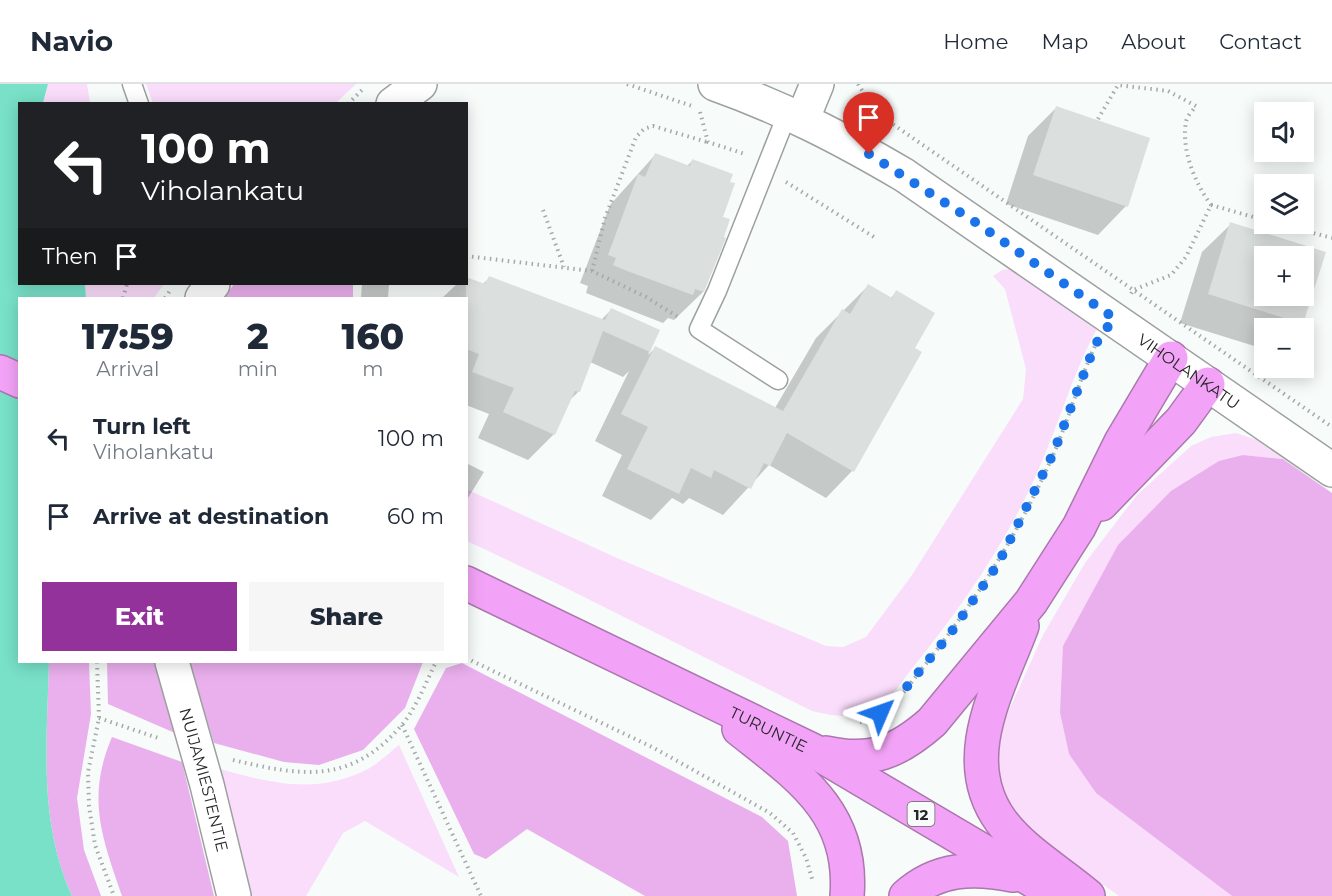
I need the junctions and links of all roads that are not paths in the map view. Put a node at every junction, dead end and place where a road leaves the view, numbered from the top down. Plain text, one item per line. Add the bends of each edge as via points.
1 (132, 84) edge
2 (420, 84) edge
3 (817, 84) edge
4 (707, 96) edge
5 (138, 102) edge
6 (396, 102) edge
7 (795, 115) junction
8 (212, 285) edge
9 (203, 297) edge
10 (1171, 358) junction
11 (0, 372) edge
12 (18, 380) edge
13 (778, 380) dead end
14 (1208, 384) junction
15 (1332, 470) edge
16 (1079, 527) junction
17 (468, 584) edge
18 (1031, 602) junction
19 (172, 663) edge
20 (691, 690) junction
21 (812, 750) junction
22 (1029, 878) junction
23 (234, 896) edge
24 (847, 896) edge
25 (906, 896) edge
26 (1059, 896) edge
27 (1088, 896) edge

1 - 5 lane
2 - 6 main road
3 - 7 main road
4 - 7 main road
7 - 10 main road, VIHOLANKATU via 904,175
7 - 13 lane via 699,329
8 - 9 main road
10 - 14 main road, VIHOLANKATU
10 - 16 highway via 1121,442
11 - 12 highway
14 - 15 main road, VIHOLANKATU
14 - 16 highway via 1181,421
16 - 18 highway
17 - 20 highway, TURUNTIE / 12
18 - 21 highway via 932,722 914,738 864,758
18 - 27 highway via 982,736 979,764 986,793 1001,821
19 - 23 main road, NUIJAMIESTENTIE
20 - 21 highway, TURUNTIE / 12
20 - 24 highway via 820,797 837,825 846,852
21 - 22 highway, TURUNTIE / 12
22 - 25 highway via 973,870 944,873 924,880
22 - 26 highway, TURUNTIE / 12

